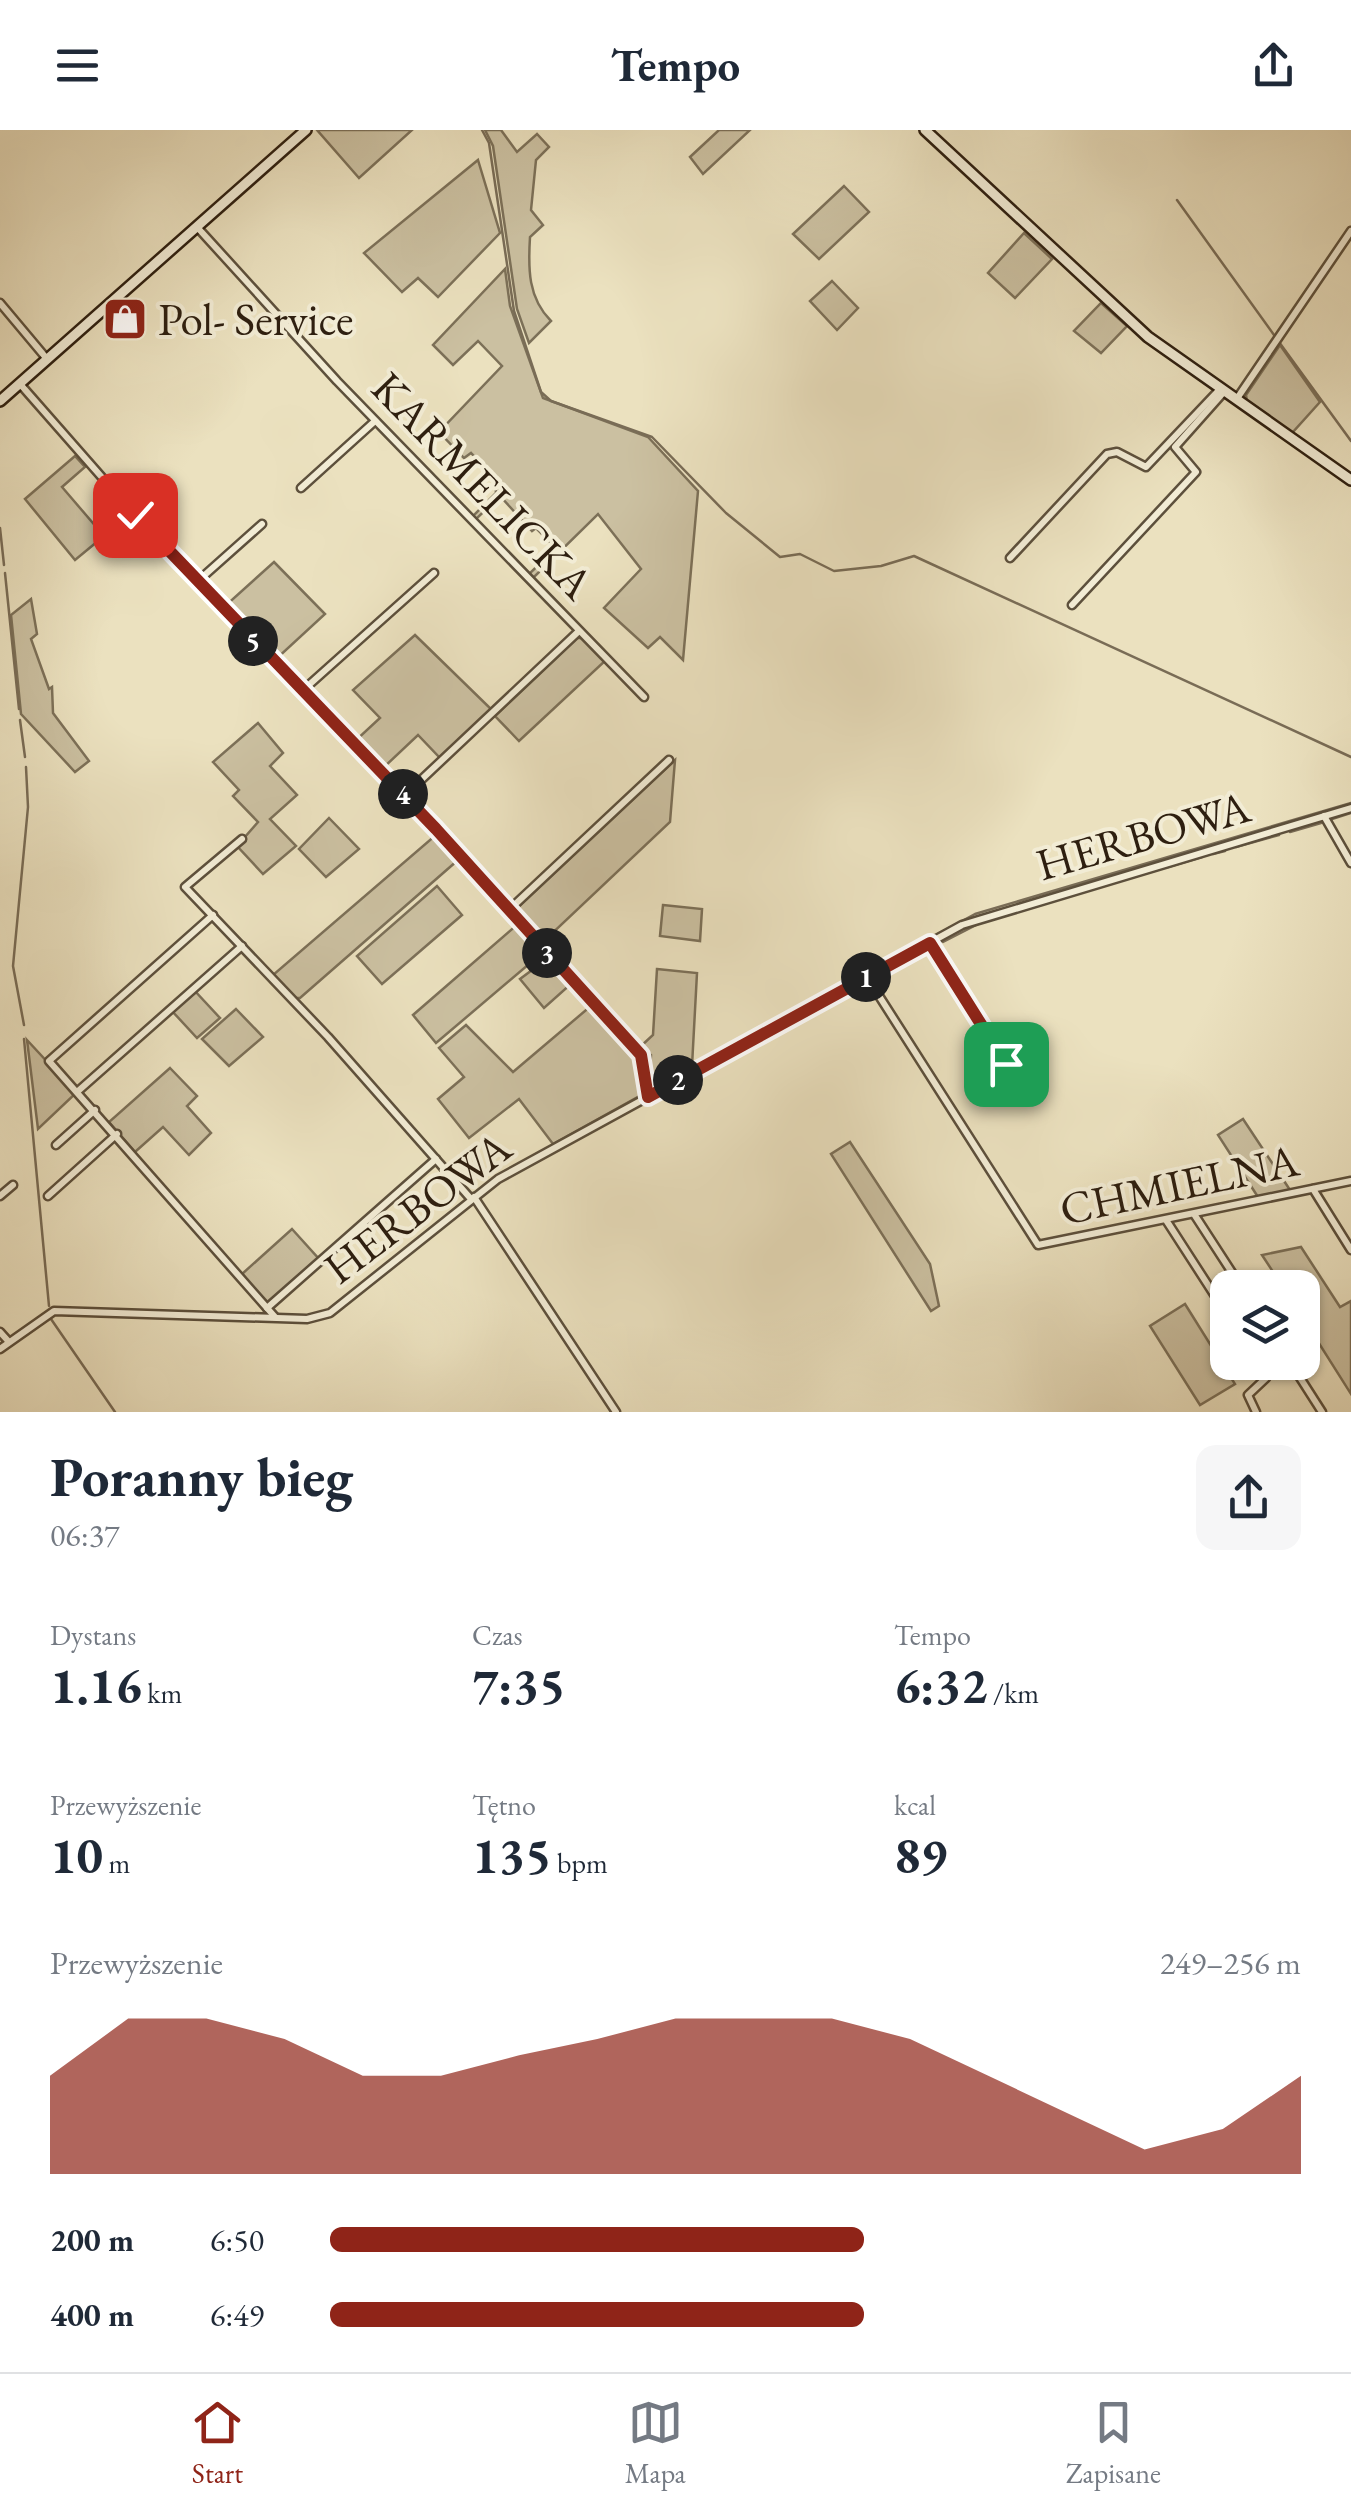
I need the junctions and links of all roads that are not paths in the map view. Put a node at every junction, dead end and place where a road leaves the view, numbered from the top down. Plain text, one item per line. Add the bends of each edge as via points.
1 (306, 130) edge
2 (925, 130) edge
3 (196, 227) junction
4 (1351, 231) edge
5 (0, 303) edge
6 (48, 359) junction
7 (20, 384) junction
8 (1221, 391) junction
9 (0, 400) edge
10 (1235, 401) junction
11 (375, 421) junction
12 (1351, 480) edge
13 (301, 488) dead end
14 (262, 524) dead end
15 (1010, 558) dead end
16 (434, 573) dead end
17 (198, 581) junction
18 (1072, 605) dead end
19 (579, 632) junction
20 (301, 692) junction
21 (644, 697) dead end
22 (670, 760) dead end
23 (404, 796) junction
24 (1351, 808) edge
25 (1324, 816) junction
26 (242, 839) dead end
27 (1351, 863) edge
28 (509, 910) junction
29 (213, 915) junction
30 (930, 943) junction
31 (242, 946) junction
32 (867, 976) junction
33 (1006, 1064) dead end
34 (78, 1092) junction
35 (648, 1097) junction
36 (95, 1110) junction
37 (117, 1134) junction
38 (56, 1146) dead end
39 (436, 1159) junction
40 (1351, 1181) edge
41 (13, 1184) dead end
42 (1313, 1189) junction
43 (0, 1196) edge
44 (48, 1196) dead end
45 (472, 1198) junction
46 (1194, 1214) junction
47 (1166, 1220) junction
48 (1351, 1250) edge
49 (1230, 1270) edge
50 (1210, 1288) edge
51 (267, 1308) junction
52 (276, 1318) junction
53 (0, 1332) edge
54 (9, 1342) junction
55 (0, 1349) edge
56 (1264, 1380) edge
57 (1302, 1380) edge
58 (616, 1412) edge
59 (1256, 1412) edge
60 (1322, 1412) edge

1 - 3 street
2 - 8 street via 1148,336
3 - 6 street
3 - 11 street, KARMELICKA
4 - 10 street
5 - 6 street
6 - 7 street
7 - 9 street
7 - 17 street
8 - 10 street
8 - 15 street via 1146,467 1117,452 1107,454
8 - 18 street via 1175,447 1196,472
10 - 12 street
11 - 13 street
11 - 19 street, KARMELICKA
14 - 17 street
16 - 20 street
17 - 20 street
19 - 21 street, KARMELICKA
19 - 23 street
20 - 23 street
22 - 28 street
23 - 28 street
24 - 25 street, HERBOWA
25 - 27 street
25 - 30 street, HERBOWA via 989,914
26 - 29 street via 185,887
28 - 35 street via 641,1055
29 - 31 street
29 - 34 street via 48,1061
30 - 32 street, HERBOWA
30 - 33 street
31 - 34 street
31 - 39 street
32 - 35 street, HERBOWA
32 - 47 street, CHMIELNA via 1035,1242 1047,1246
34 - 36 street
35 - 45 street, HERBOWA
36 - 37 street
36 - 38 street
37 - 44 street
37 - 51 street
39 - 45 street
39 - 51 street
40 - 42 street, CHMIELNA
41 - 43 street
42 - 46 street, CHMIELNA
42 - 48 street
45 - 52 street, HERBOWA via 341,1306 317,1317
45 - 58 street via 508,1241
46 - 47 street, CHMIELNA
46 - 49 street
47 - 50 street
51 - 52 street
52 - 54 street, HERBOWA via 54,1311
53 - 54 street
54 - 55 street, HERBOWA
56 - 59 street via 1248,1395
57 - 60 street

